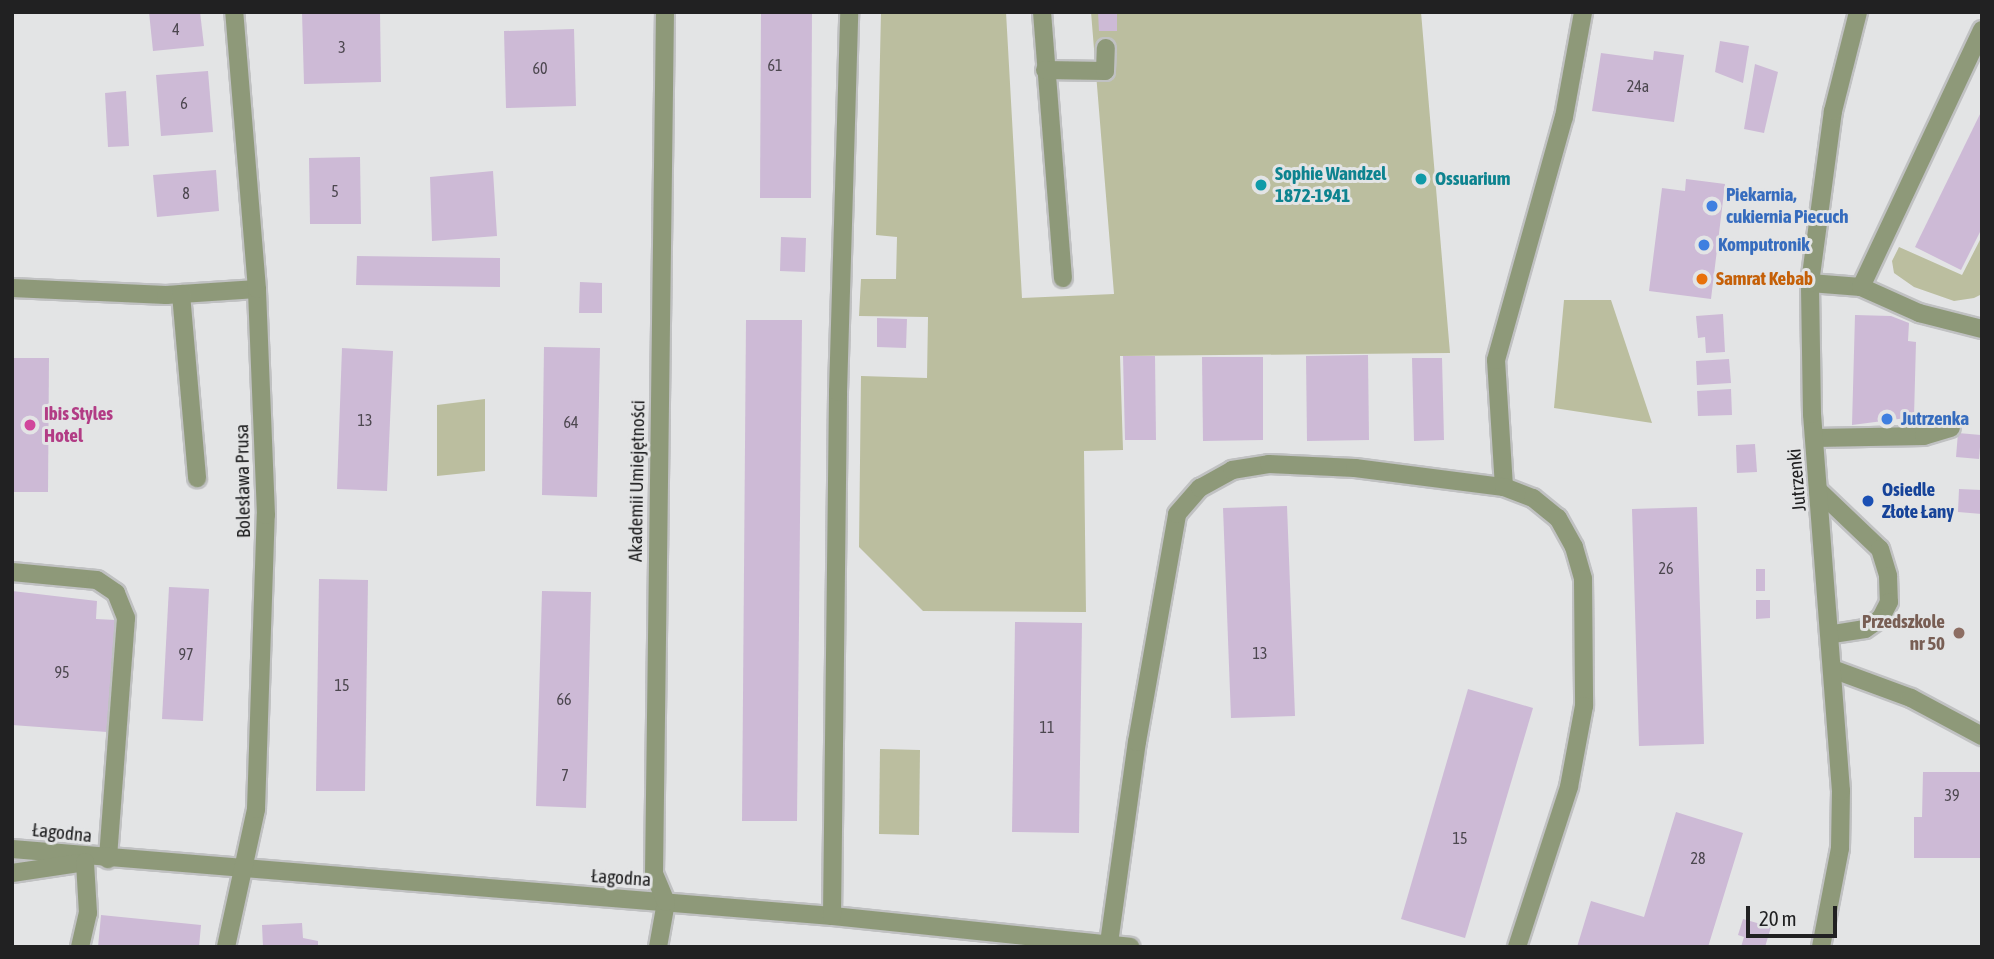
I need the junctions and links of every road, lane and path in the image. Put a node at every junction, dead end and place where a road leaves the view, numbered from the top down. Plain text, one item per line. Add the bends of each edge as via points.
1 (234, 12) edge
2 (665, 12) edge
3 (849, 12) edge
4 (1042, 12) edge
5 (1583, 12) edge
6 (1858, 12) edge
7 (1982, 30) edge
8 (1106, 48) dead end
9 (1045, 70) junction
10 (1063, 278) dead end
11 (1810, 283) junction
12 (1861, 287) junction
13 (12, 288) edge
14 (257, 289) junction
15 (181, 294) junction
16 (1982, 328) edge
17 (1951, 428) dead end
18 (1815, 438) junction
19 (197, 478) dead end
20 (1504, 486) junction
21 (1819, 491) junction
22 (12, 572) edge
23 (1832, 634) junction
24 (1835, 670) junction
25 (1982, 736) edge
26 (12, 849) edge
27 (108, 859) junction
28 (85, 862) junction
29 (245, 870) junction
30 (12, 873) edge
31 (666, 902) junction
32 (832, 916) junction
33 (1109, 943) junction
34 (80, 947) edge
35 (226, 947) edge
36 (658, 947) edge
37 (1130, 947) edge
38 (1517, 947) edge
39 (1821, 947) edge

1 - 14 street, Bolesława Prusa
2 - 31 street, Akademii Umiejętności via 654,874
3 - 32 street via 838,392
4 - 9 street
5 - 20 street via 1564,117 1496,360
6 - 11 street, Jutrzenki via 1833,111
7 - 12 street
8 - 9 street via 1105,71
9 - 10 street
11 - 12 street
11 - 18 street, Jutrzenki
12 - 16 street via 1919,313
13 - 15 street
14 - 15 street
14 - 29 street, Bolesława Prusa via 265,566 256,808
15 - 19 street
17 - 18 street via 1924,436
18 - 21 street, Jutrzenki
20 - 33 street via 1355,468 1269,464 1232,470 1200,488 1185,506 1169,542
20 - 38 street via 1533,498 1558,518 1574,547 1583,579 1585,622 1584,706 1569,787
21 - 23 street, Jutrzenki
21 - 23 street via 1880,549 1888,576 1889,602 1881,618 1866,629
22 - 27 street via 97,580 116,593 126,618
23 - 24 street, Jutrzenki
24 - 25 street via 1912,698
24 - 39 street, Jutrzenki via 1840,848
26 - 27 street, Łagodna
27 - 28 street, Łagodna
27 - 29 street, Łagodna
28 - 30 street, Łagodna
28 - 34 street via 88,913
29 - 31 street, Łagodna
29 - 35 street, Bolesława Prusa
31 - 32 street, Łagodna
31 - 36 street
32 - 33 street, Łagodna
33 - 37 street, Łagodna

